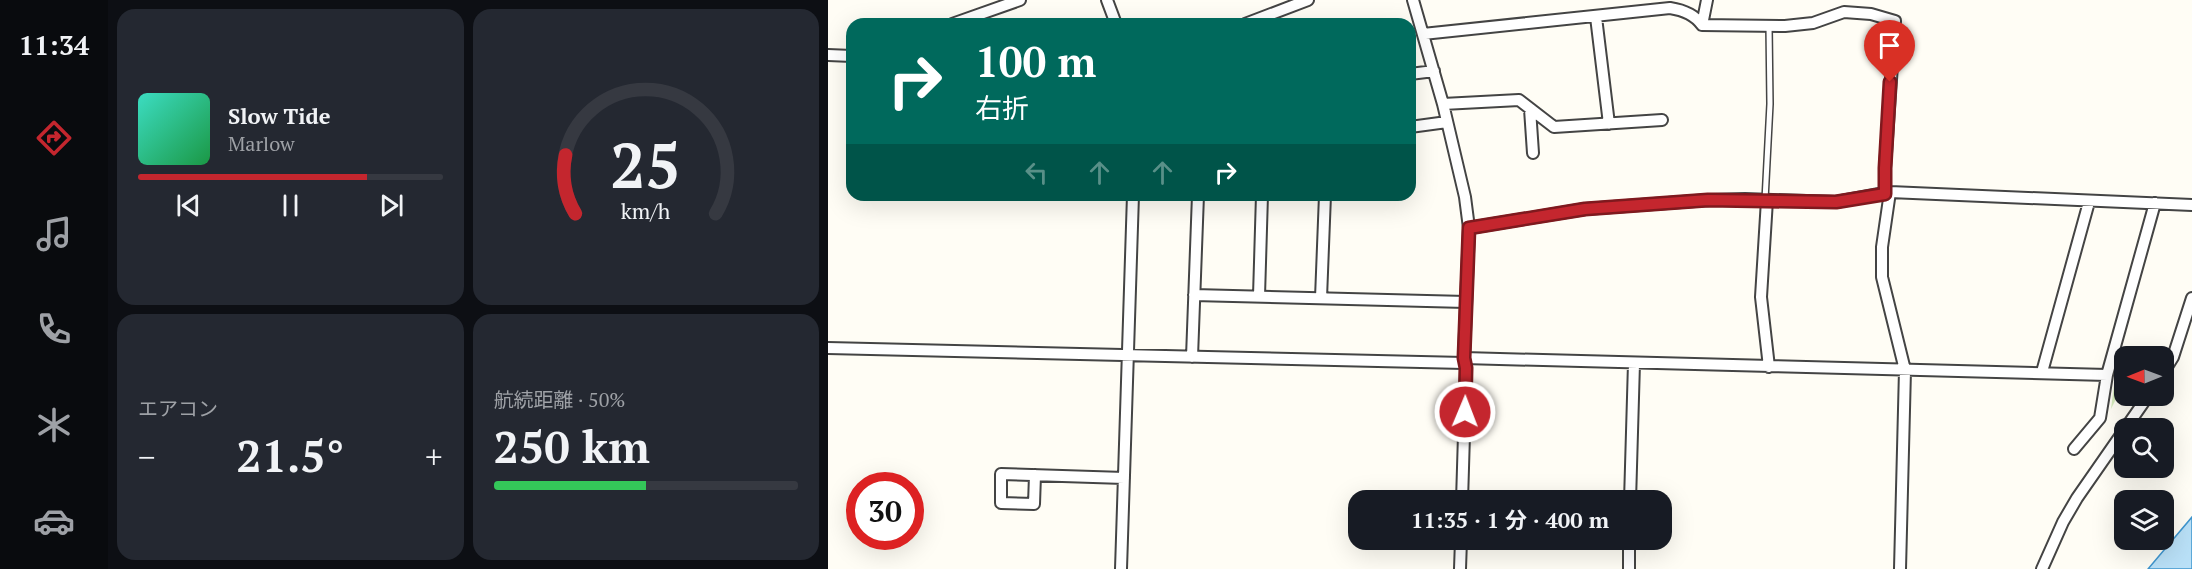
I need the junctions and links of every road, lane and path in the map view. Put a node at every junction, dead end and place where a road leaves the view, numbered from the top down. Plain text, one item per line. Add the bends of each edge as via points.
1 (1020, 0) edge
2 (1107, 0) edge
3 (1308, 0) edge
4 (1413, 0) edge
5 (1707, 0) edge
6 (1651, 5) edge
7 (1596, 16) junction
8 (969, 18) edge
9 (1114, 18) edge
10 (1261, 18) edge
11 (1702, 25) junction
12 (1769, 26) junction
13 (1423, 34) junction
14 (828, 55) edge
15 (846, 56) edge
16 (1434, 71) junction
17 (1416, 73) edge
18 (1443, 104) junction
19 (1530, 109) junction
20 (1662, 120) dead end
21 (1447, 122) junction
22 (1609, 123) junction
23 (1416, 126) edge
24 (1533, 153) dead end
25 (1888, 193) junction
26 (1766, 200) junction
27 (1133, 201) edge
28 (1198, 201) edge
29 (1262, 201) edge
30 (1325, 201) edge
31 (2089, 202) junction
32 (2155, 203) junction
33 (2192, 205) edge
34 (1469, 228) junction
35 (1194, 295) junction
36 (1259, 296) junction
37 (1321, 298) junction
38 (2192, 298) edge
39 (1466, 302) junction
40 (828, 348) edge
41 (2174, 354) edge
42 (1128, 356) junction
43 (1192, 357) junction
44 (1464, 361) junction
45 (1634, 363) junction
46 (1769, 367) junction
47 (1905, 370) junction
48 (2042, 372) junction
49 (2107, 375) junction
50 (2141, 406) edge
51 (2074, 449) dead end
52 (1035, 475) dead end
53 (1124, 478) junction
54 (1462, 490) edge
55 (1630, 490) edge
56 (1461, 550) edge
57 (1629, 550) edge
58 (1121, 569) edge
59 (1461, 569) edge
60 (1629, 569) edge
61 (1900, 569) edge
62 (2042, 569) edge

1 - 8 street
2 - 9 street
3 - 10 street
4 - 13 street
5 - 11 street
6 - 7 street
6 - 11 street via 1683,10
7 - 13 street
7 - 22 street
11 - 12 street
12 - 25 street via 1813,23 1844,12 1895,21 1885,168
12 - 26 lane
13 - 16 street
14 - 15 street
16 - 17 street
16 - 18 street
18 - 19 street via 1519,100
18 - 21 street
19 - 22 street via 1554,127
19 - 24 street
20 - 22 street
21 - 23 street
21 - 34 street via 1466,197
25 - 26 street via 1836,202
25 - 31 street
25 - 47 street via 1882,277
26 - 34 street via 1585,209
26 - 46 street via 1761,297
27 - 42 street
28 - 35 street
29 - 36 street
30 - 37 street
31 - 32 street
31 - 48 street
32 - 33 street
32 - 49 street
34 - 39 street
35 - 36 street
35 - 43 street
36 - 37 street
37 - 39 street
38 - 41 street
39 - 44 street
40 - 42 street
42 - 43 street
42 - 53 street
43 - 44 street
44 - 45 street
44 - 54 street
45 - 46 street
45 - 55 street
46 - 47 street
47 - 48 street
47 - 61 street
48 - 49 street
49 - 51 street via 2100,418
50 - 62 street via 2077,498
52 - 53 street
53 - 58 street
56 - 59 street
57 - 60 street

